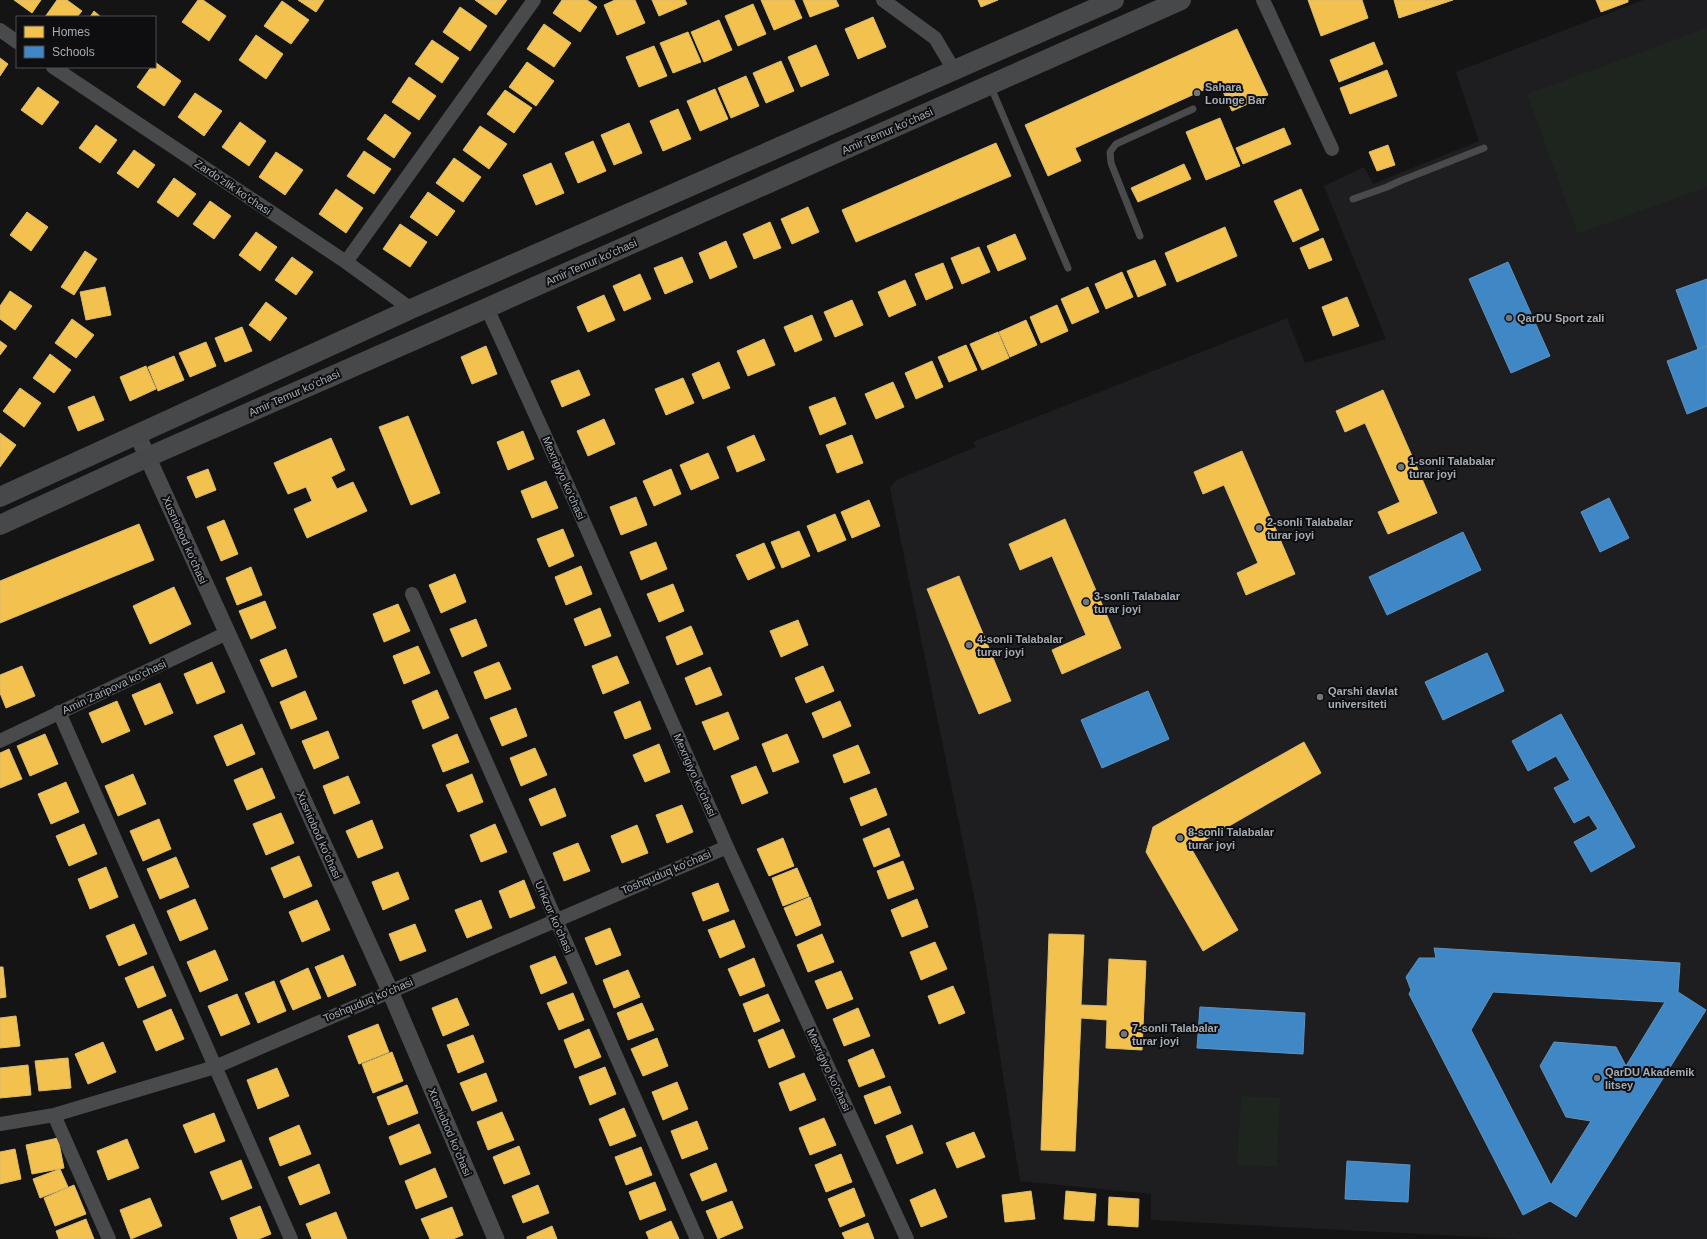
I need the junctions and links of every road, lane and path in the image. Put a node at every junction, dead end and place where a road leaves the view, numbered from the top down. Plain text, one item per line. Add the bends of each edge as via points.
1 (534, 0) edge
2 (883, 0) edge
3 (1114, 0) edge
4 (1181, 0) edge
5 (1263, 0) edge
6 (0, 30) edge
7 (16, 41) edge
8 (55, 68) edge
9 (954, 70) junction
10 (990, 85) junction
11 (1193, 109) dead end
12 (1484, 148) dead end
13 (1332, 149) dead end
14 (1353, 199) dead end
15 (1140, 236) dead end
16 (346, 262) junction
17 (1068, 268) dead end
18 (487, 308) junction
19 (411, 309) junction
20 (138, 434) junction
21 (148, 457) junction
22 (0, 497) edge
23 (0, 525) edge
24 (412, 594) dead end
25 (227, 633) junction
26 (60, 712) junction
27 (0, 740) edge
28 (726, 846) junction
29 (555, 920) junction
30 (390, 991) junction
31 (215, 1067) junction
32 (54, 1115) junction
33 (0, 1124) edge
34 (109, 1239) edge
35 (291, 1239) edge
36 (496, 1239) edge
37 (697, 1239) edge
38 (907, 1239) edge

1 - 16 street
2 - 9 street via 935,38
3 - 9 main road
4 - 10 main road, Amir Temur ko'chasi
5 - 13 street
6 - 7 street
8 - 16 street, Zardo'zlik ko'chasi
9 - 19 main road
10 - 17 lane
10 - 18 main road, Amir Temur ko'chasi
11 - 15 lane via 1116,144 1110,152 1111,163
12 - 14 lane
16 - 19 street, Zardo'zlik ko'chasi
18 - 21 main road, Amir Temur ko'chasi
18 - 28 street, Mexrigiyo ko'chasi
19 - 20 main road
20 - 21 street, Xusniobod ko'chasi
20 - 22 main road
21 - 23 main road, Amir Temur ko'chasi
21 - 25 street, Xusniobod ko'chasi
24 - 29 street, Urikzor ko'chasi
25 - 26 street, Amin Zaripova ko'chasi
25 - 30 street, Xusniobod ko'chasi
26 - 27 street, Amin Zaripova ko'chasi
26 - 31 street
28 - 29 street, Toshquduq ko'chasi
28 - 38 street, Mexrigiyo ko'chasi
29 - 30 street, Toshquduq ko'chasi
29 - 37 street, Urikzor ko'chasi
30 - 31 street, Toshquduq ko'chasi
30 - 36 street, Xusniobod ko'chasi
31 - 32 street, Toshquduq ko'chasi
31 - 35 street
32 - 33 street, Toshquduq ko'chasi
32 - 34 street

